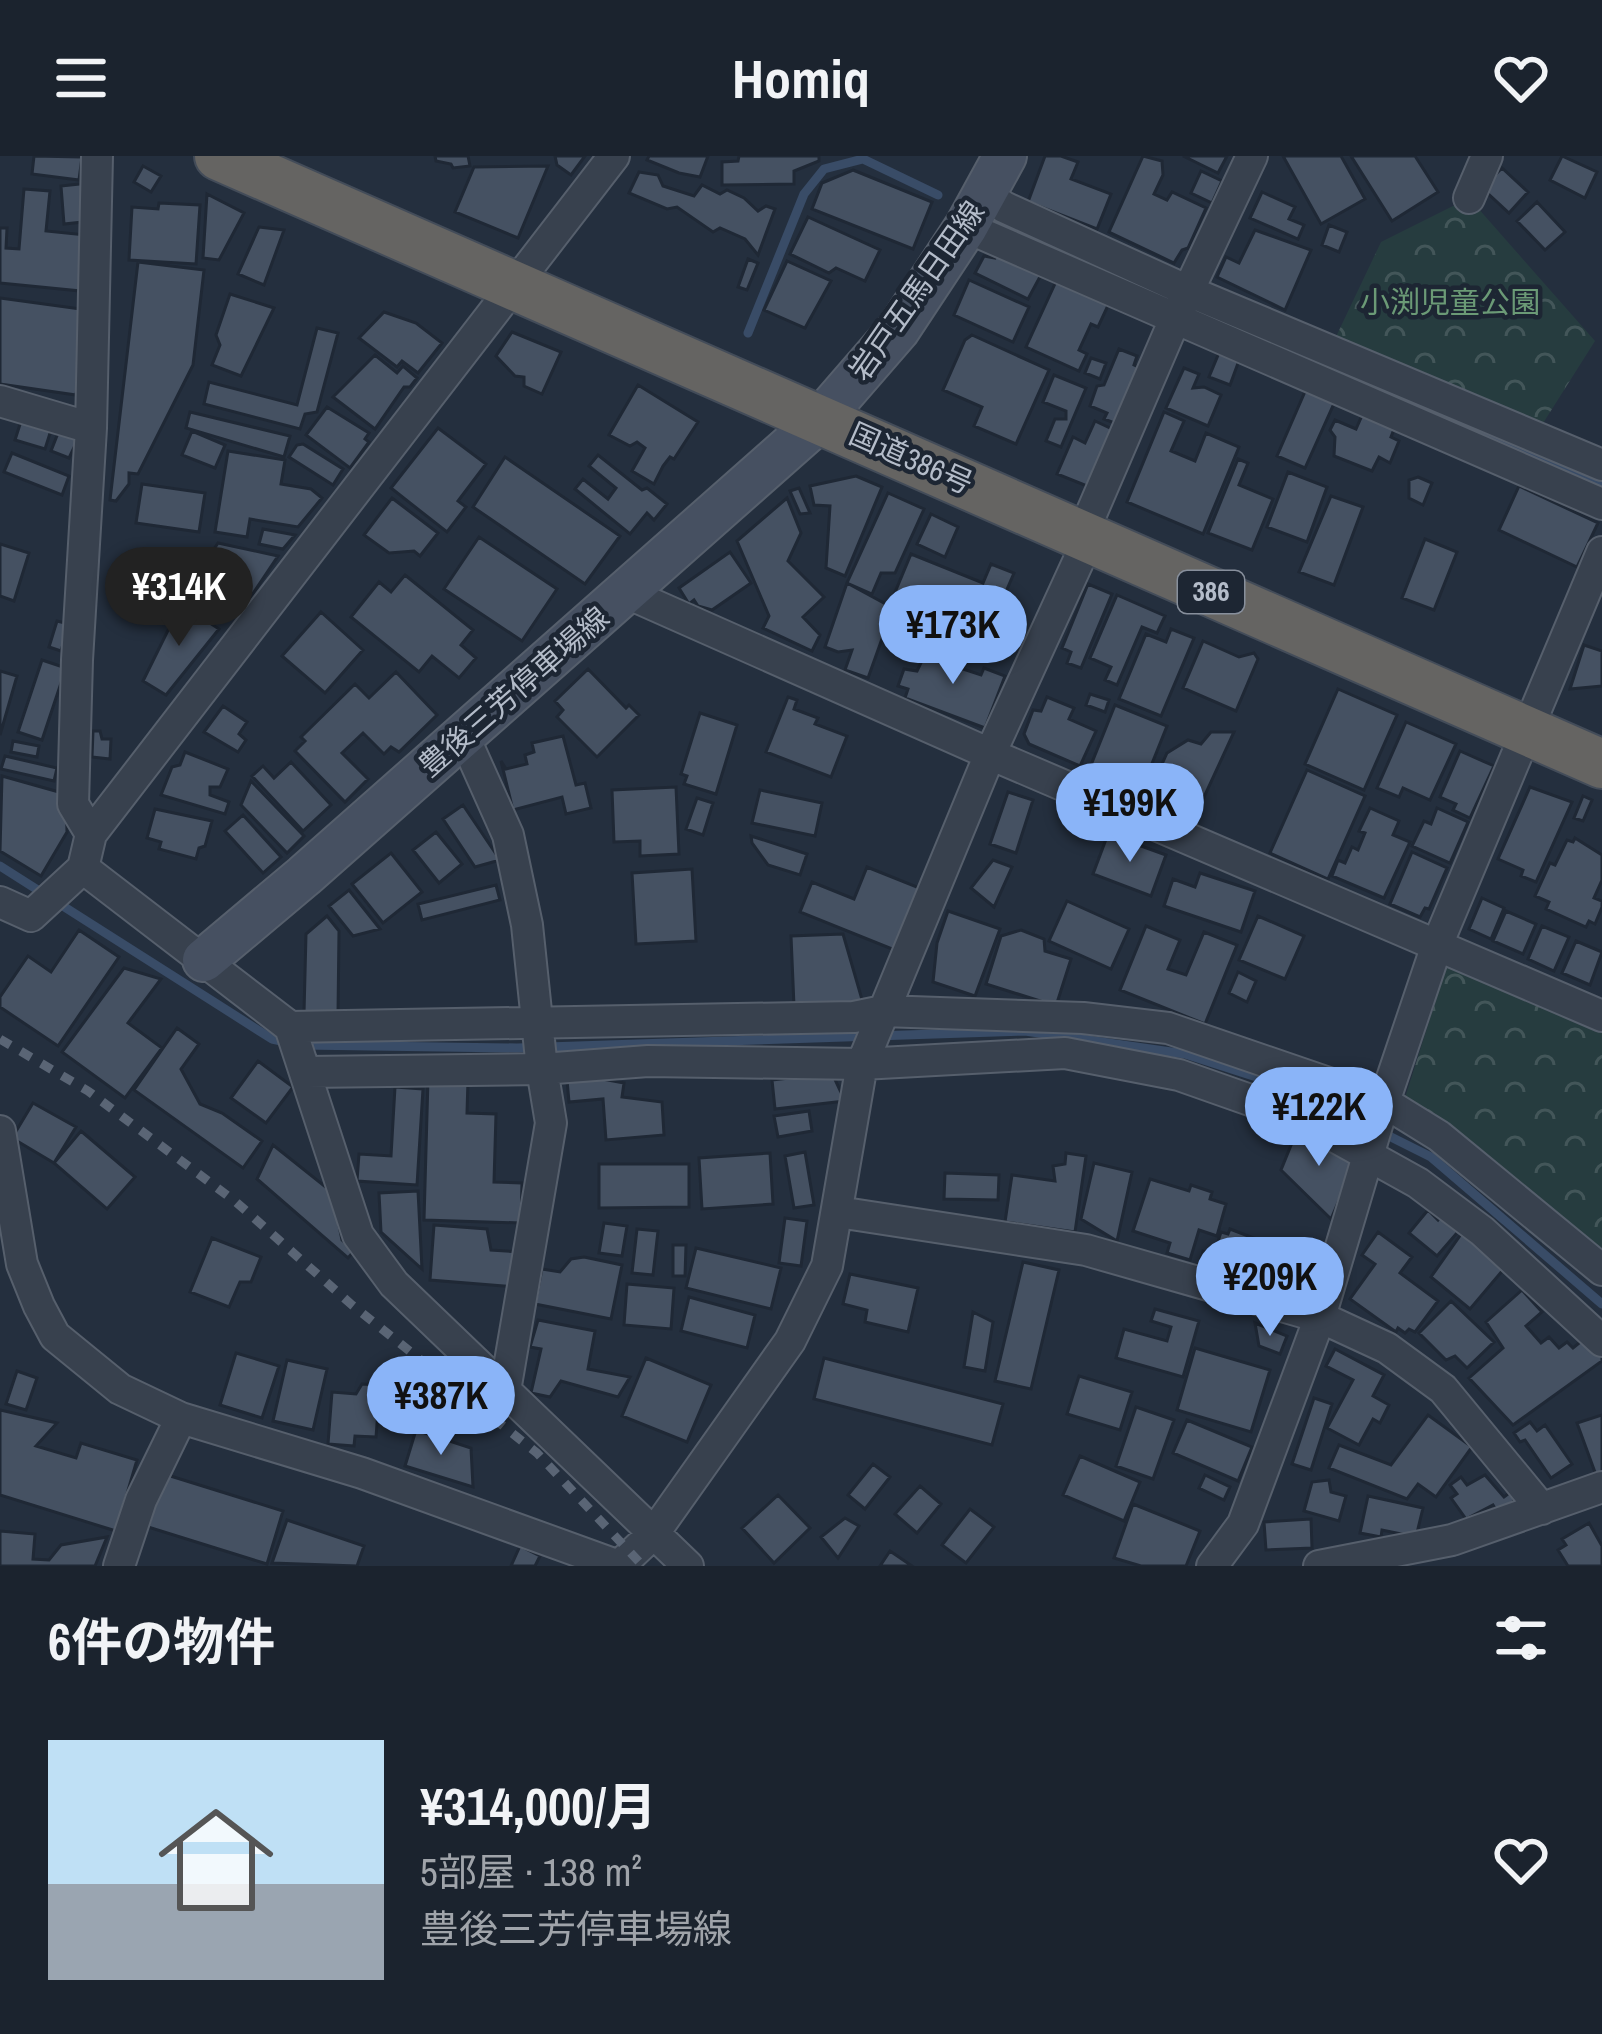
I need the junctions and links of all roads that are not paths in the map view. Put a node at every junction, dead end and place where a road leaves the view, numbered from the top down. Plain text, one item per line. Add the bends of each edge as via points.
1 (97, 156) edge
2 (219, 156) edge
3 (614, 156) edge
4 (1005, 156) edge
5 (1252, 156) edge
6 (1487, 156) edge
7 (1469, 198) dead end
8 (975, 210) junction
9 (514, 285) junction
10 (1181, 305) junction
11 (0, 401) edge
12 (820, 420) junction
13 (91, 428) junction
14 (1602, 465) edge
15 (1602, 504) edge
16 (1086, 537) junction
17 (1602, 552) edge
18 (627, 593) junction
19 (1526, 731) junction
20 (464, 736) junction
21 (990, 754) junction
22 (1602, 764) edge
23 (91, 834) junction
24 (83, 868) junction
25 (0, 902) edge
26 (1437, 945) junction
27 (204, 960) junction
28 (883, 1011) junction
29 (1602, 1016) edge
30 (536, 1024) junction
31 (290, 1027) junction
32 (862, 1064) junction
33 (542, 1069) junction
34 (307, 1072) junction
35 (1384, 1102) junction
36 (0, 1131) edge
37 (1369, 1153) junction
38 (838, 1212) junction
39 (1602, 1270) edge
40 (1320, 1317) junction
41 (1602, 1342) edge
42 (505, 1390) junction
43 (181, 1418) junction
44 (1602, 1487) edge
45 (1542, 1509) junction
46 (654, 1533) junction
47 (119, 1566) edge
48 (688, 1566) edge
49 (1212, 1566) edge
50 (1319, 1566) edge

1 - 13 street
2 - 9 highway, 国道386号 / 386
3 - 9 street
4 - 8 main road, 岩戸五馬日田線
5 - 10 street
6 - 7 street
8 - 10 street via 1004,207
8 - 12 main road, 岩戸五馬日田線 via 898,330
9 - 12 highway, 国道386号 / 386
9 - 23 street
10 - 14 street
10 - 15 street
10 - 16 street
11 - 13 street
12 - 16 highway, 国道386号 / 386
12 - 18 main road, 豊後三芳停車場線
13 - 23 street via 73,804
16 - 19 highway, 国道386号 / 386
16 - 21 street
17 - 19 street
18 - 20 main road, 豊後三芳停車場線
18 - 21 street
19 - 22 highway, 国道386号 / 386
19 - 26 street
20 - 27 main road, 豊後三芳停車場線
20 - 30 street via 508,835
21 - 26 street
21 - 28 street
23 - 24 street
24 - 25 street via 31,916
24 - 27 street
26 - 29 street
26 - 35 street
27 - 31 street
28 - 30 street
28 - 32 street
28 - 35 street via 1168,1028
30 - 31 street
30 - 33 street
31 - 34 street
32 - 33 street via 648,1061
32 - 37 street via 1065,1054 1179,1075 1300,1118
32 - 38 street
33 - 34 street
33 - 42 street via 551,1124
34 - 42 street via 358,1235 394,1284
35 - 37 street
35 - 39 street via 1439,1136
36 - 43 street via 22,1264 55,1336 120,1389
37 - 40 street
37 - 41 street via 1482,1231
38 - 40 street via 1086,1250
38 - 46 street via 827,1266 790,1341
40 - 45 street via 1387,1348 1443,1389
40 - 49 street via 1243,1524
42 - 46 street
43 - 46 street via 619,1566
43 - 47 street
44 - 45 street
45 - 50 street via 1452,1540
46 - 48 street

